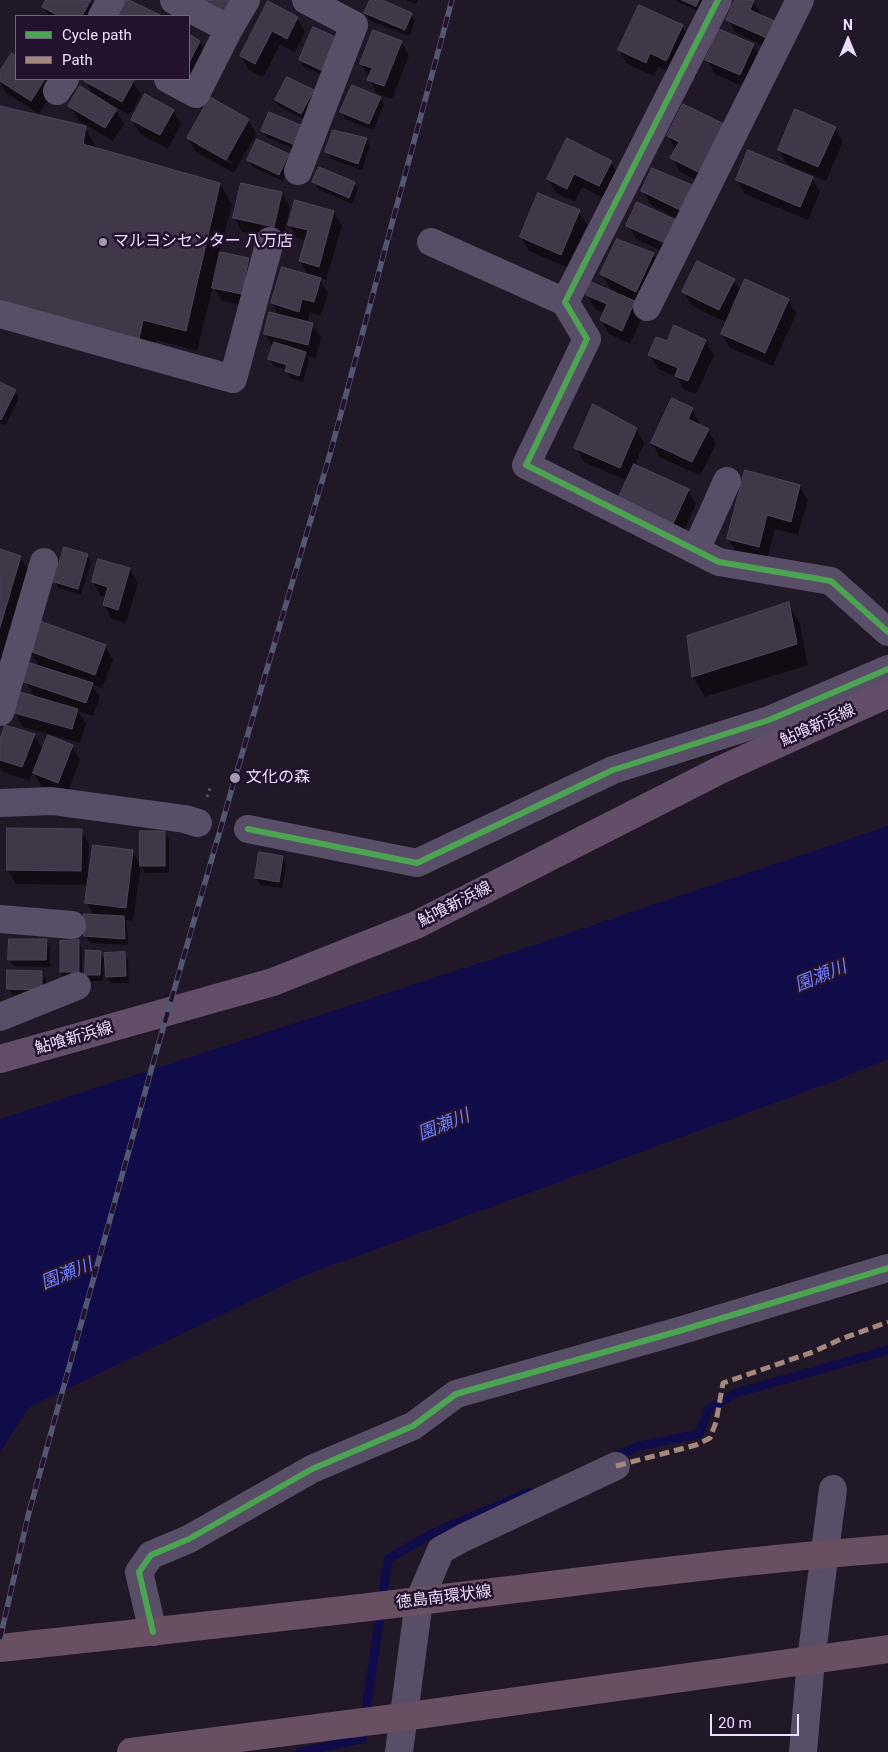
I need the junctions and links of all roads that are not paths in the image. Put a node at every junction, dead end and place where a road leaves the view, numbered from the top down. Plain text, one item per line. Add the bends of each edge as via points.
1 (111, 0) edge
2 (174, 0) edge
3 (246, 0) edge
4 (718, 0) edge
5 (800, 0) edge
6 (323, 4) edge
7 (103, 15) edge
8 (229, 29) junction
9 (170, 80) edge
10 (298, 171) dead end
11 (270, 241) dead end
12 (431, 242) dead end
13 (565, 302) junction
14 (647, 307) dead end
15 (0, 314) edge
16 (727, 481) dead end
17 (696, 550) junction
18 (44, 562) dead end
19 (888, 632) edge
20 (888, 669) edge
21 (888, 694) edge
22 (0, 712) edge
23 (0, 802) edge
24 (198, 823) dead end
25 (248, 829) dead end
26 (0, 919) edge
27 (72, 925) dead end
28 (78, 986) dead end
29 (0, 1017) edge
30 (0, 1059) edge
31 (888, 1268) edge
32 (616, 1466) dead end
33 (833, 1489) dead end
34 (888, 1549) edge
35 (825, 1554) junction
36 (419, 1601) junction
37 (153, 1632) junction
38 (0, 1648) edge
39 (888, 1649) edge
40 (811, 1660) junction
41 (403, 1717) junction
42 (131, 1752) edge
43 (399, 1752) edge
44 (803, 1752) edge

1 - 7 street
2 - 8 street
3 - 8 street
4 - 13 street
5 - 14 street
6 - 10 street via 354,25
8 - 9 street via 196,94
11 - 15 street via 233,379
12 - 13 street
13 - 17 street via 587,338 526,465
16 - 17 street
17 - 19 street via 718,562 831,581
18 - 22 street
20 - 25 street via 769,720 613,770 417,862
21 - 30 main road, 鮎喰新浜線 via 720,770 416,925 272,982
23 - 24 street via 52,801
26 - 27 street
28 - 29 street
31 - 37 street via 456,1394 413,1426 312,1469 189,1539 151,1555 139,1572
32 - 36 street via 441,1550
33 - 35 street
34 - 35 highway, 徳島南環状線
35 - 36 highway, 徳島南環状線
35 - 40 street
36 - 37 highway, 徳島南環状線
36 - 41 street
37 - 38 highway, 徳島南環状線
39 - 40 highway
40 - 41 highway
40 - 44 street
41 - 42 highway
41 - 43 street

